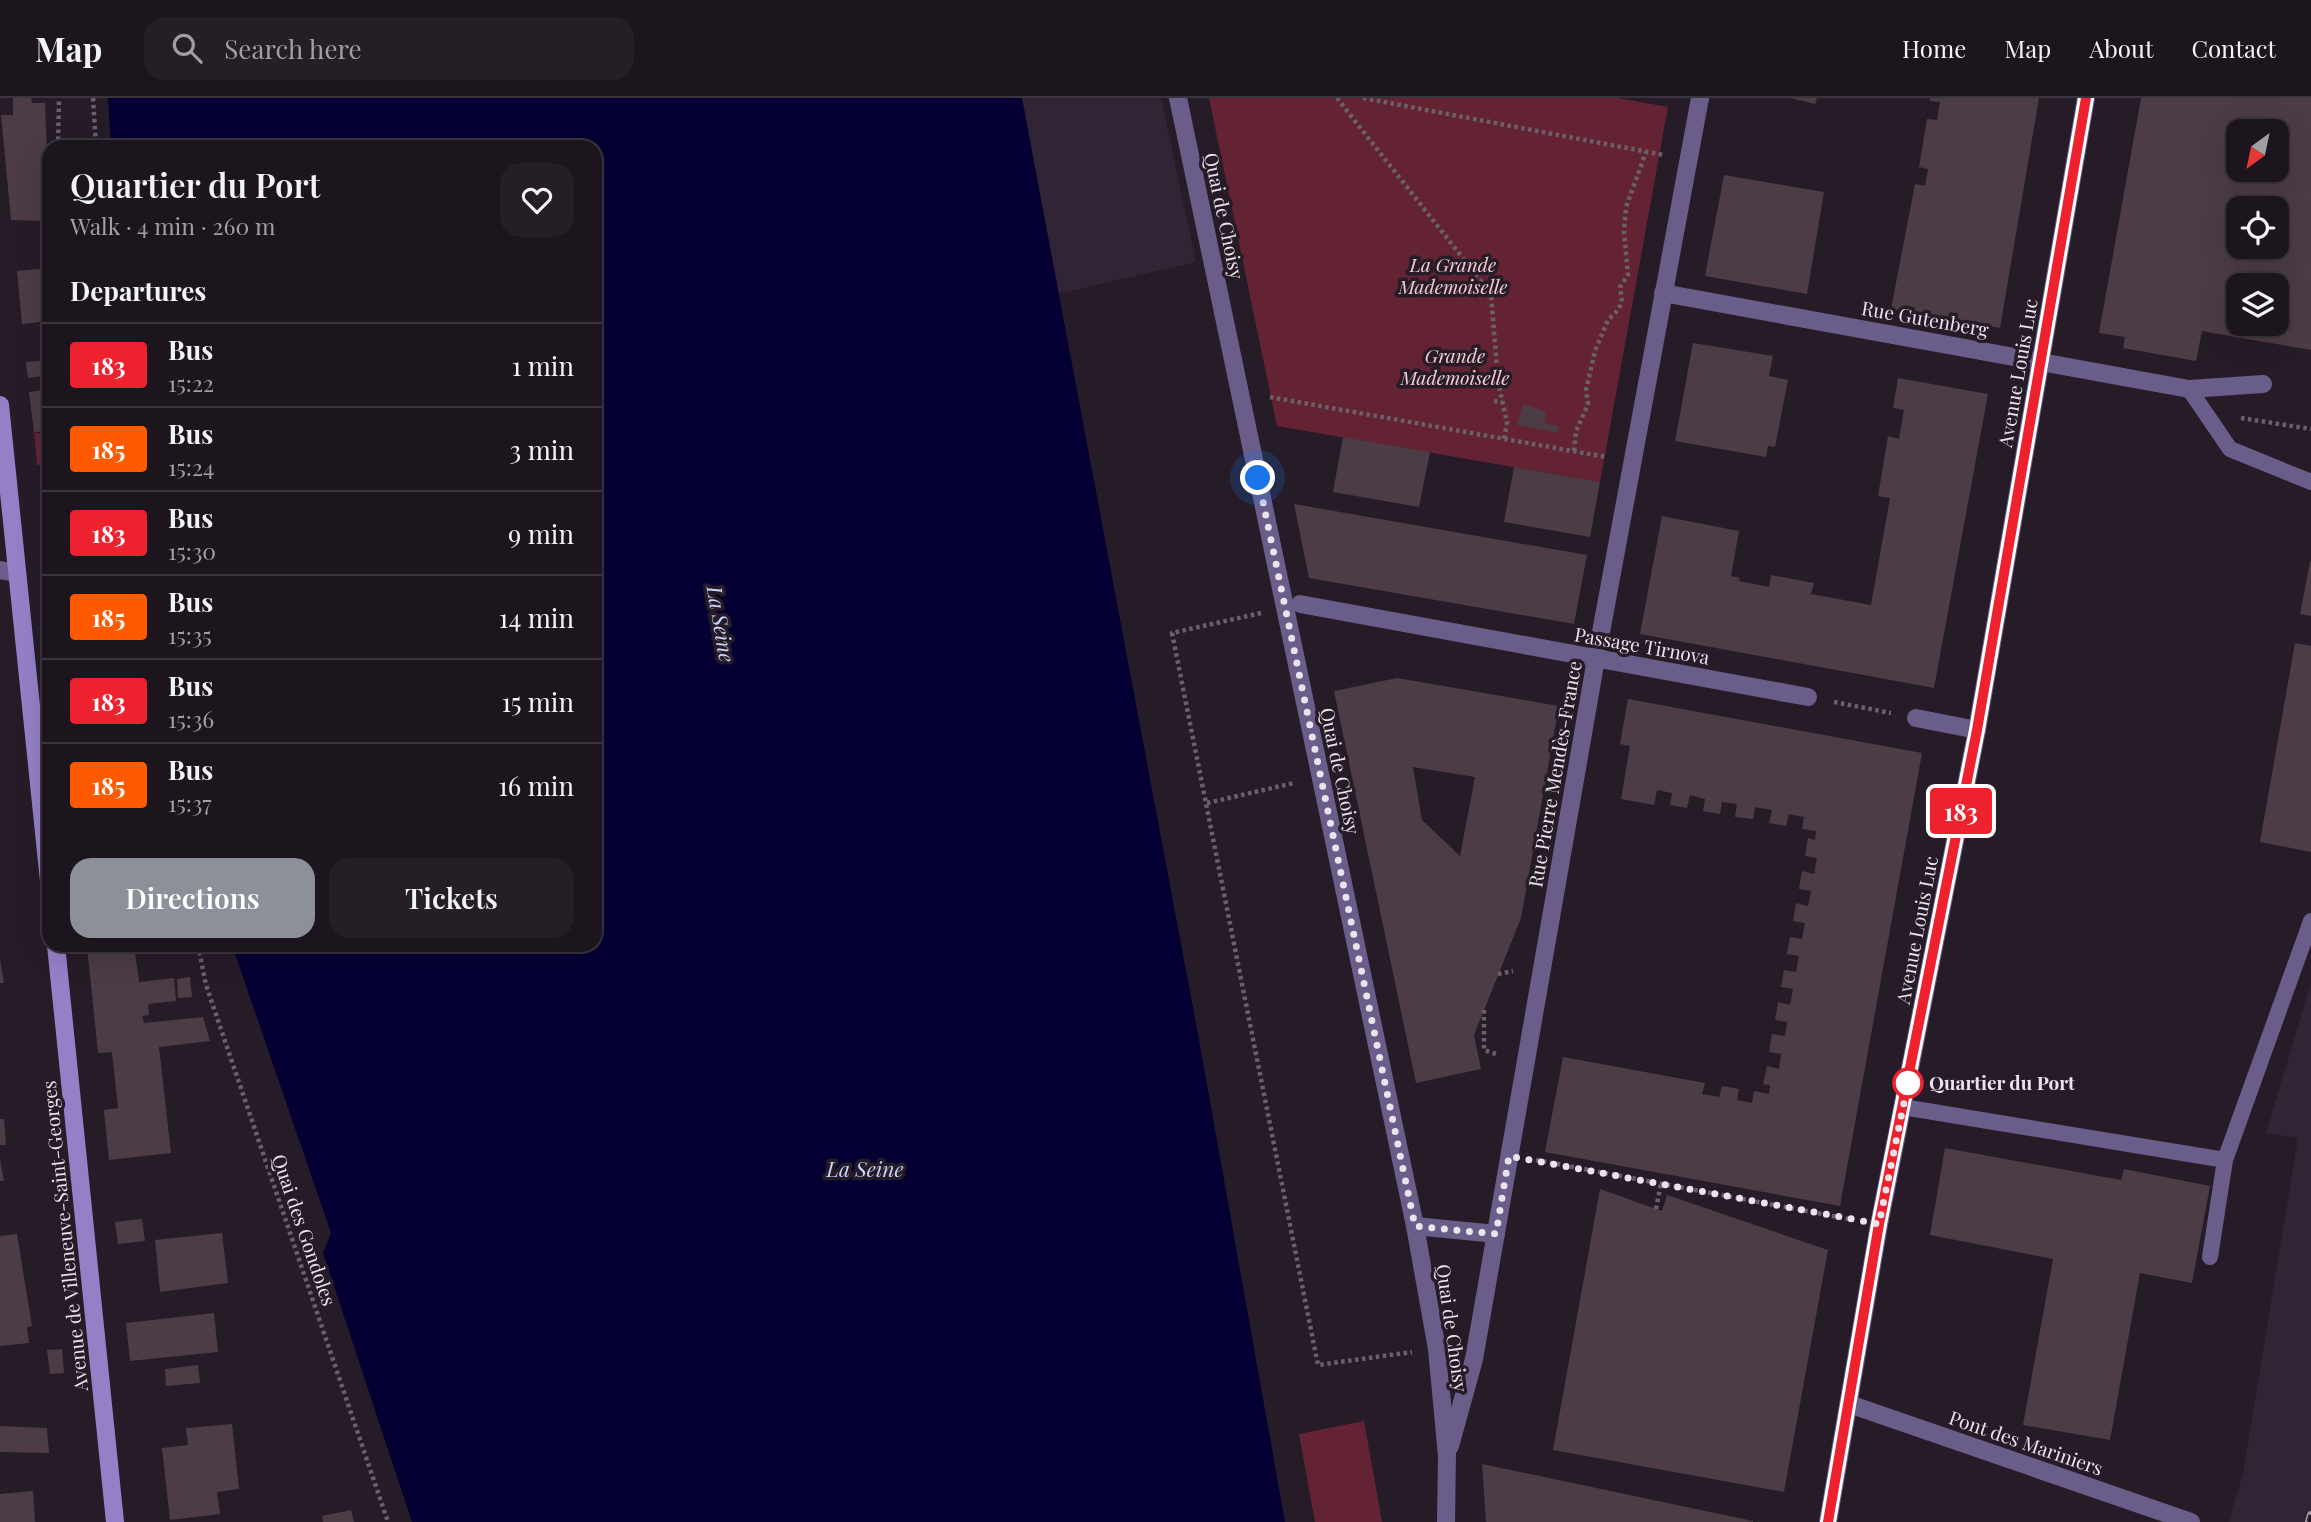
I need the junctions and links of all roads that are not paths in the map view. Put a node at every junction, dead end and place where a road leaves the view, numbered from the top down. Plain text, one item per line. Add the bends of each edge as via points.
1 (1178, 98) edge
2 (1700, 98) edge
3 (2086, 98) edge
4 (1664, 293) junction
5 (2042, 361) junction
6 (2263, 384) dead end
7 (2189, 389) junction
8 (0, 405) edge
9 (2311, 482) edge
10 (9, 571) edge
11 (1300, 604) dead end
12 (1596, 659) junction
13 (1808, 697) road end
14 (1916, 718) road end
15 (1977, 730) junction
16 (42, 827) edge
17 (2311, 920) edge
18 (57, 952) edge
19 (1903, 1107) junction
20 (2225, 1160) junction
21 (1415, 1226) junction
22 (1496, 1234) junction
23 (2210, 1257) dead end
24 (1849, 1404) junction
25 (1447, 1456) junction
26 (115, 1522) edge
27 (1446, 1522) edge
28 (1828, 1522) edge
29 (2191, 1522) edge

1 - 21 street, Quai de Choisy
2 - 4 street, Rue Pierre Mendès-France
3 - 5 street, Avenue Louis Luc
4 - 5 street, Rue Gutenberg
4 - 12 street, Rue Pierre Mendès-France
5 - 7 street, Rue Gutenberg
5 - 15 street, Avenue Louis Luc
6 - 7 street, Rue Gutenberg
7 - 9 lane via 2230,449
8 - 10 main road
10 - 16 main road
11 - 12 street, Passage Tirnova
12 - 13 street, Passage Tirnova
12 - 22 street, Rue Pierre Mendès-France
14 - 15 street
15 - 19 street, Avenue Louis Luc
17 - 20 lane
18 - 26 main road, Avenue de Villeneuve-Saint-Georges
19 - 20 lane
19 - 24 street, Avenue Louis Luc
20 - 23 lane
21 - 22 street
21 - 25 street, Quai de Choisy via 1437,1349
22 - 25 street, Rue Pierre Mendès-France via 1474,1359
24 - 28 street, Avenue Louis Luc
24 - 29 street, Pont des Mariniers
25 - 27 street

